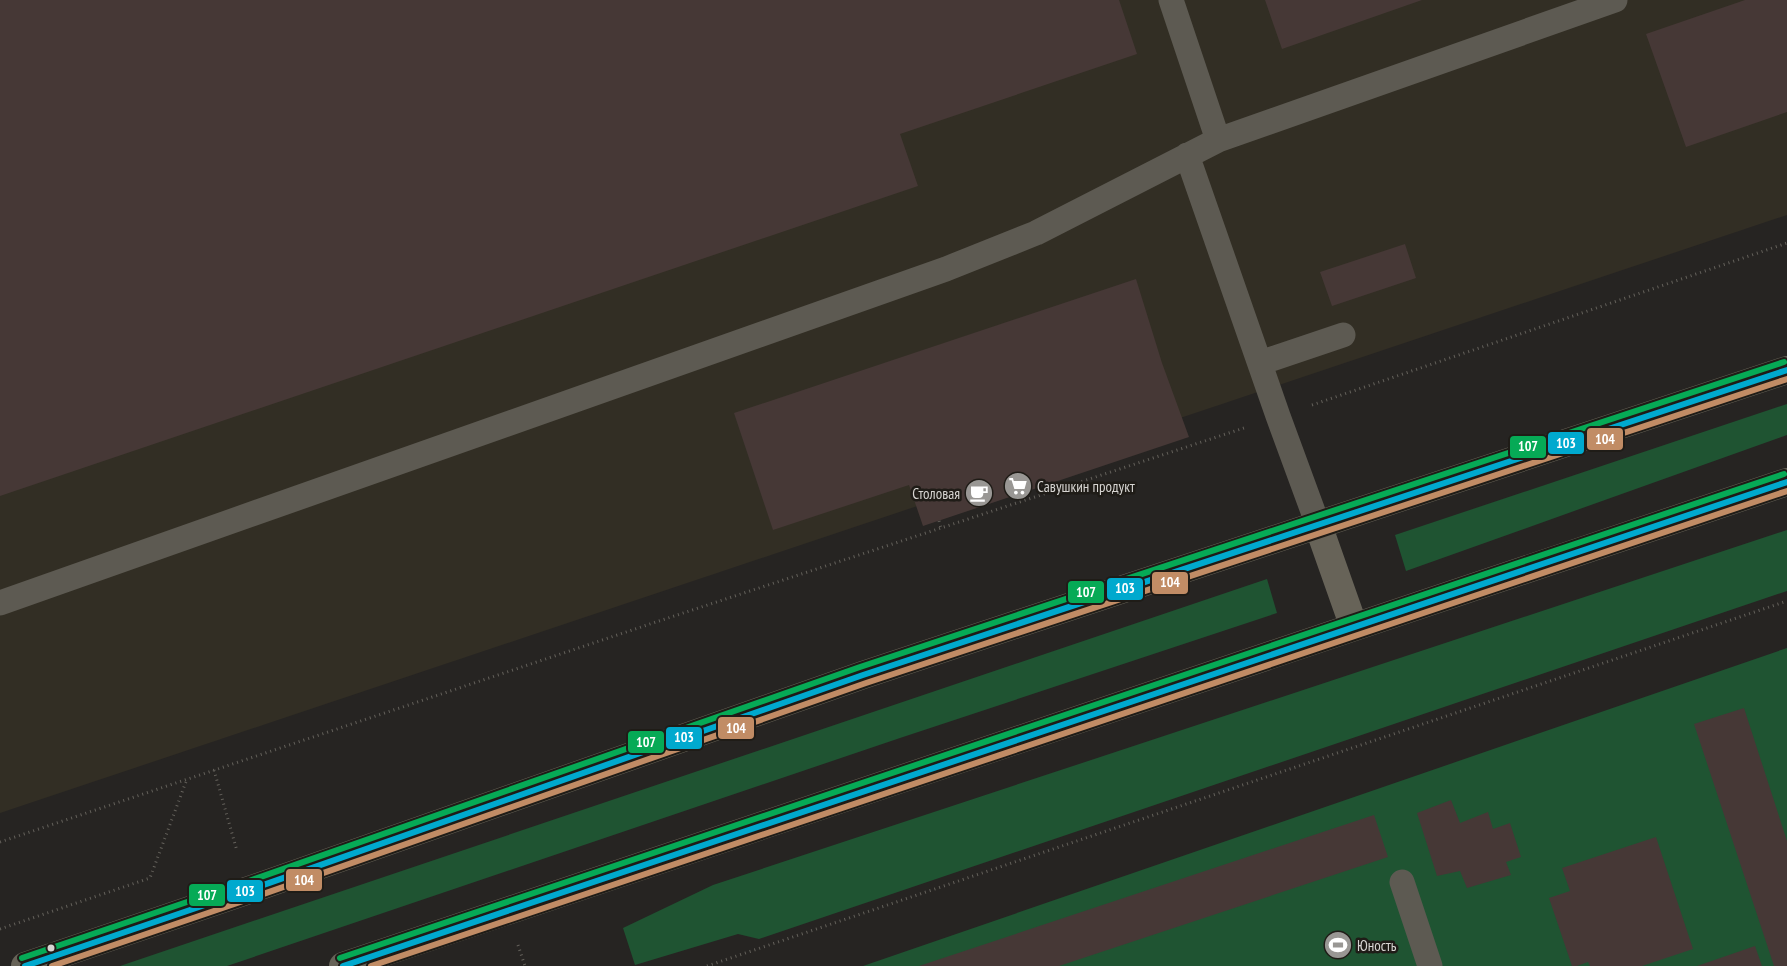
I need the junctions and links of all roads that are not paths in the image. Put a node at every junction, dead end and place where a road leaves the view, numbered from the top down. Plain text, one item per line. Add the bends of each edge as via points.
1 (1170, 0) edge
2 (1612, 1) edge
3 (1218, 140) junction
4 (1187, 155) junction
5 (1343, 335) dead end
6 (1260, 363) junction
7 (1787, 370) edge
8 (1787, 482) edge
9 (1318, 525) junction
10 (0, 603) edge
11 (1354, 627) junction
12 (1402, 882) dead end
13 (25, 966) edge
14 (343, 966) edge
15 (1430, 966) edge

1 - 3 lane
2 - 3 lane
3 - 4 lane
4 - 6 lane
4 - 10 lane via 1036,233 955,266
5 - 6 lane
6 - 9 lane
7 - 9 main road
8 - 11 main road
9 - 11 main road
9 - 13 main road via 873,672
11 - 14 main road
12 - 15 lane

